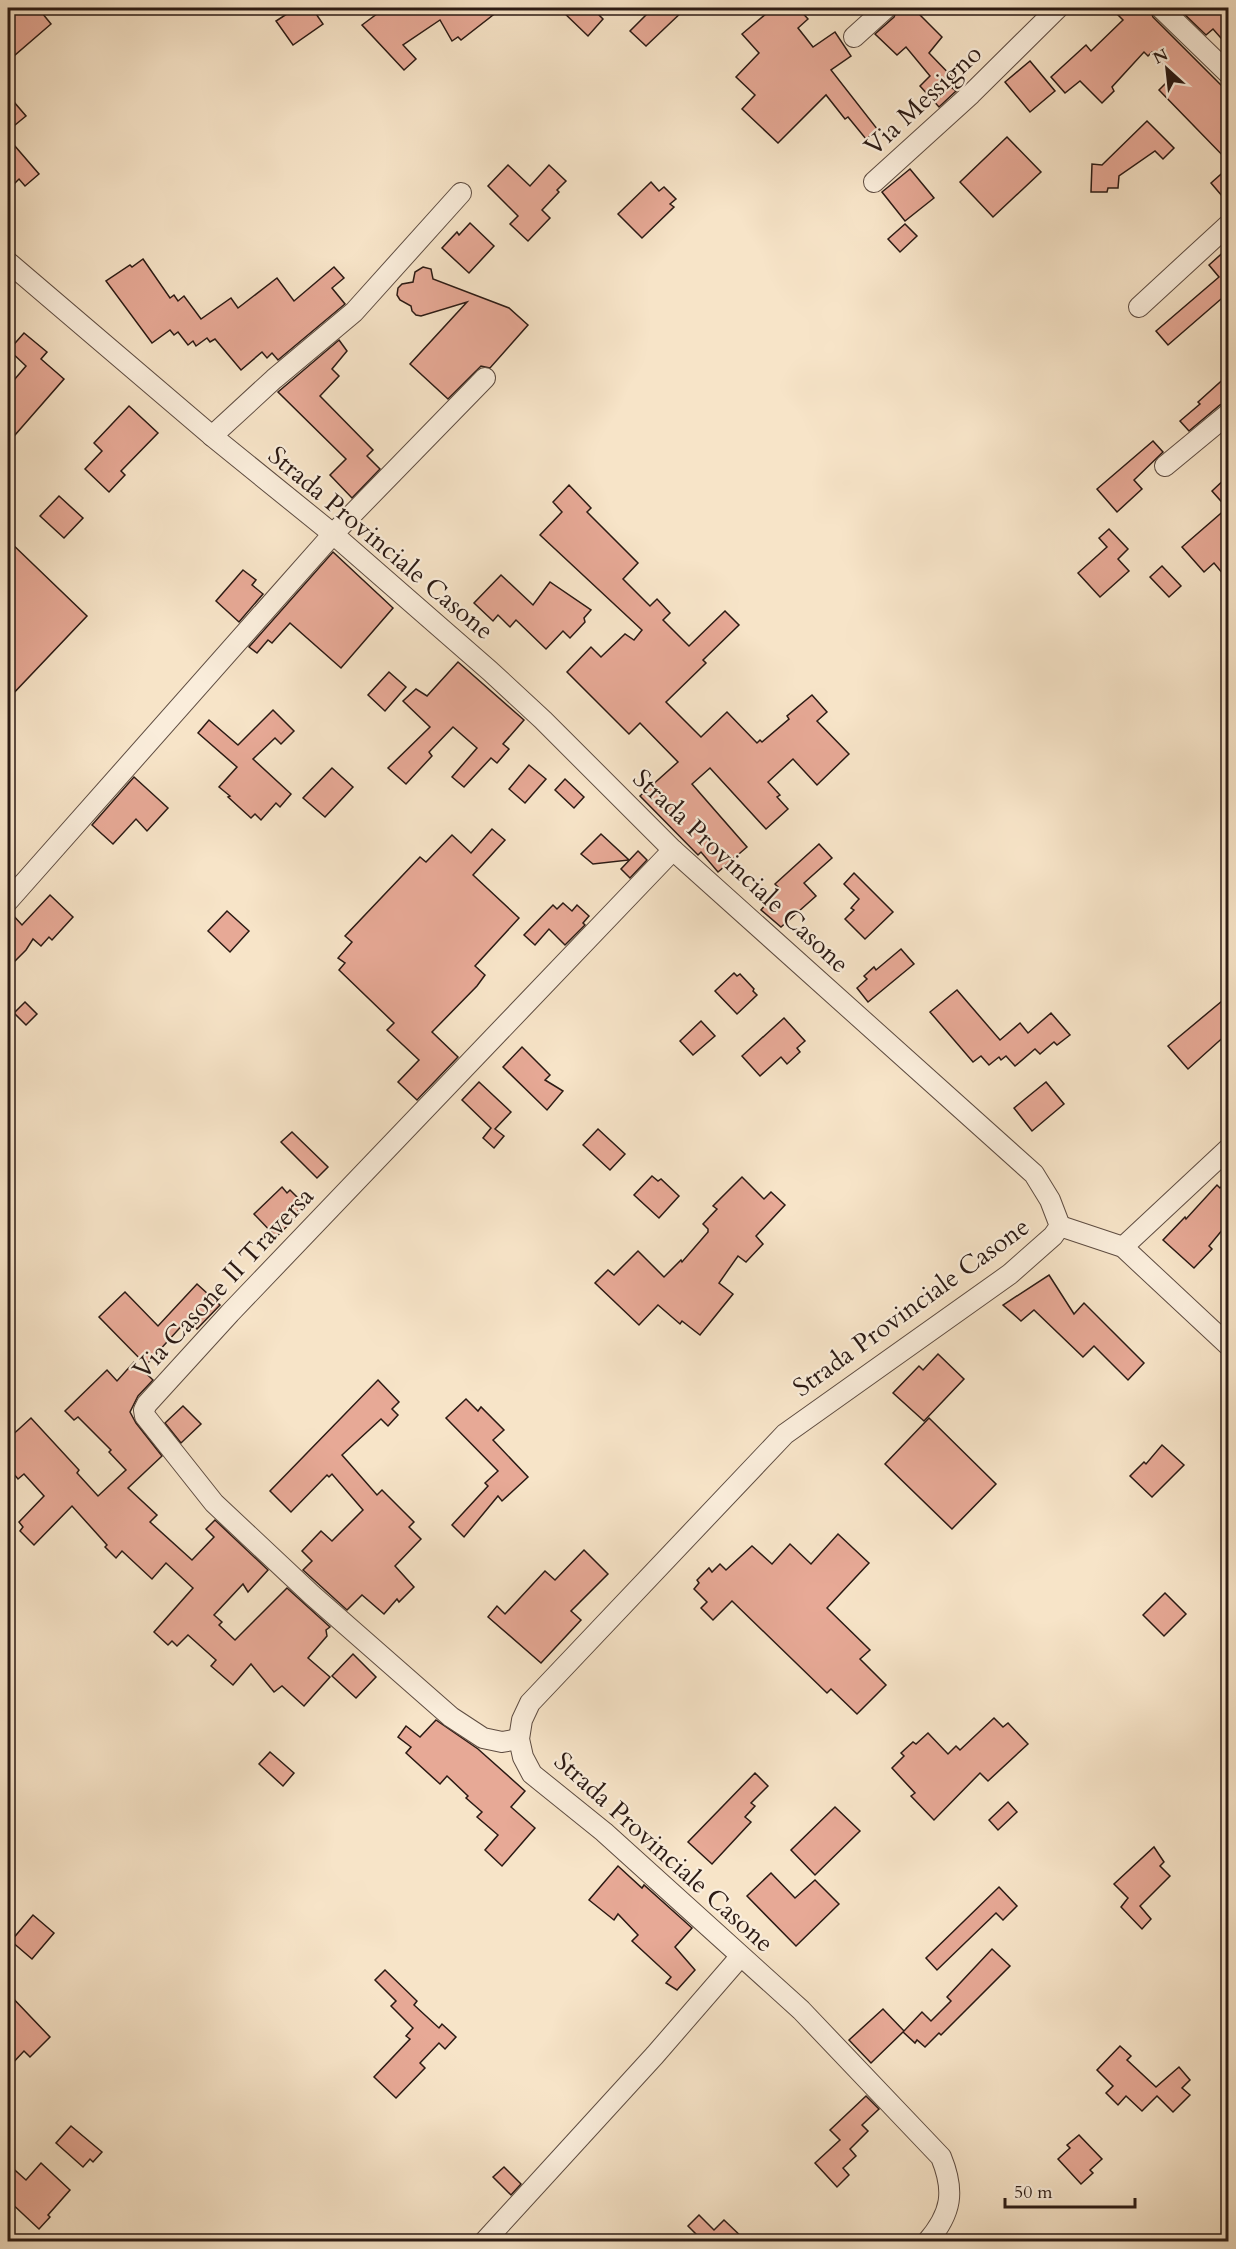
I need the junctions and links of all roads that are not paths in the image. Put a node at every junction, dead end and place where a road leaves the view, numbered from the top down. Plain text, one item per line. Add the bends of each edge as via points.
1 (886, 8) edge
2 (1058, 8) edge
3 (1161, 8) edge
4 (854, 36) dead end
5 (1228, 73) edge
6 (874, 182) dead end
7 (461, 194) dead end
8 (1228, 225) edge
9 (8, 262) edge
10 (1139, 307) dead end
11 (485, 378) dead end
12 (1228, 414) edge
13 (212, 436) junction
14 (1165, 466) dead end
15 (333, 534) junction
16 (673, 850) junction
17 (8, 901) edge
18 (1228, 1149) edge
19 (1060, 1226) junction
20 (1123, 1247) junction
21 (1228, 1345) edge
22 (519, 1739) junction
23 (741, 1957) junction
24 (484, 2241) edge
25 (927, 2241) edge

1 - 4 street
2 - 6 street, Via Messigno
3 - 5 street
7 - 13 street via 354,312
8 - 10 street
9 - 13 street, Strada Provinciale Casone
11 - 15 street
12 - 14 street
13 - 15 street, Strada Provinciale Casone
15 - 16 street, Strada Provinciale Casone via 543,720
15 - 17 street
16 - 19 street, Strada Provinciale Casone via 1034,1174
16 - 22 street, Via Casone II Traversa via 230,1313 144,1410 214,1503 381,1656 451,1717 483,1738 502,1742
18 - 20 street
19 - 20 street
19 - 22 street, Strada Provinciale Casone via 1010,1274 785,1434 530,1703
20 - 21 street
22 - 23 street, Strada Provinciale Casone via 532,1774 604,1832
23 - 24 street
23 - 25 street, Strada Provinciale Casone via 801,2010 940,2157 949,2177 950,2200 943,2221

